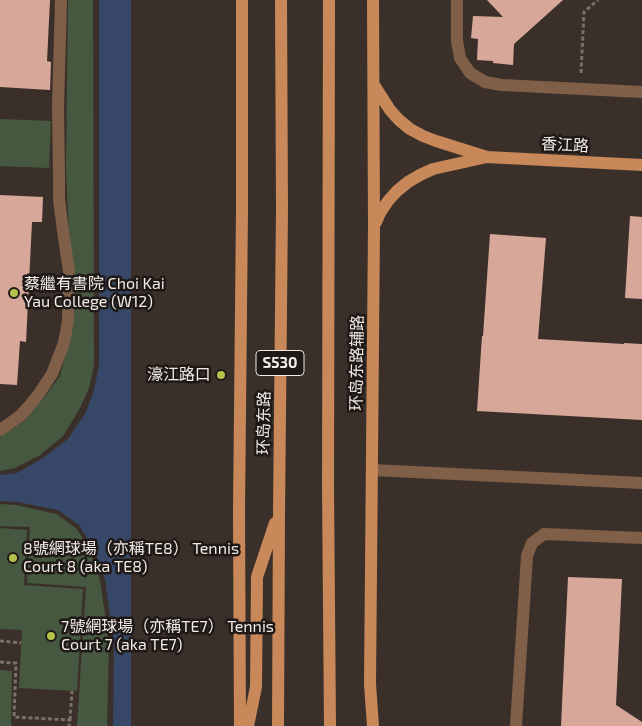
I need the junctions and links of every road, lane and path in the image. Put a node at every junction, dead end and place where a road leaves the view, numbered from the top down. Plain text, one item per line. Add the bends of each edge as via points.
1 (62, 0) edge
2 (242, 0) edge
3 (281, 0) edge
4 (329, 0) edge
5 (373, 0) edge
6 (458, 0) edge
7 (598, 0) edge
8 (374, 86) junction
9 (580, 89) junction
10 (642, 92) edge
11 (487, 157) junction
12 (642, 165) edge
13 (374, 226) junction
14 (0, 430) edge
15 (372, 470) junction
16 (642, 483) edge
17 (279, 514) junction
18 (642, 538) edge
19 (0, 642) edge
20 (21, 643) dead end
21 (0, 662) edge
22 (370, 684) junction
23 (72, 691) dead end
24 (70, 720) junction
25 (69, 726) edge
26 (240, 726) edge
27 (248, 726) edge
28 (278, 726) edge
29 (330, 726) edge
30 (366, 726) edge
31 (373, 726) edge
32 (516, 726) edge

1 - 14 street via 59,175 69,271 68,321 64,343 52,374 20,416
2 - 26 main road
3 - 17 main road, 环岛东路 / S530
4 - 29 main road, S530
5 - 8 main road, 环岛东路辅路
6 - 9 street via 457,42 460,58 470,73 485,82 502,85
7 - 9 path via 584,12
8 - 11 main road via 390,110 410,129
8 - 13 main road, 环岛东路辅路
9 - 10 street
11 - 12 main road, 香江路
11 - 13 main road via 433,169 408,182 388,201
13 - 15 main road, 环岛东路辅路
15 - 16 street
15 - 22 main road, 环岛东路辅路
17 - 27 main road via 257,577 256,687
17 - 28 main road, 环岛东路 / S530
18 - 32 street via 544,534 532,543 527,556
19 - 20 path
21 - 24 path via 16,663 14,717
22 - 30 main road
22 - 31 main road, 环岛东路辅路
23 - 24 path
24 - 25 path

